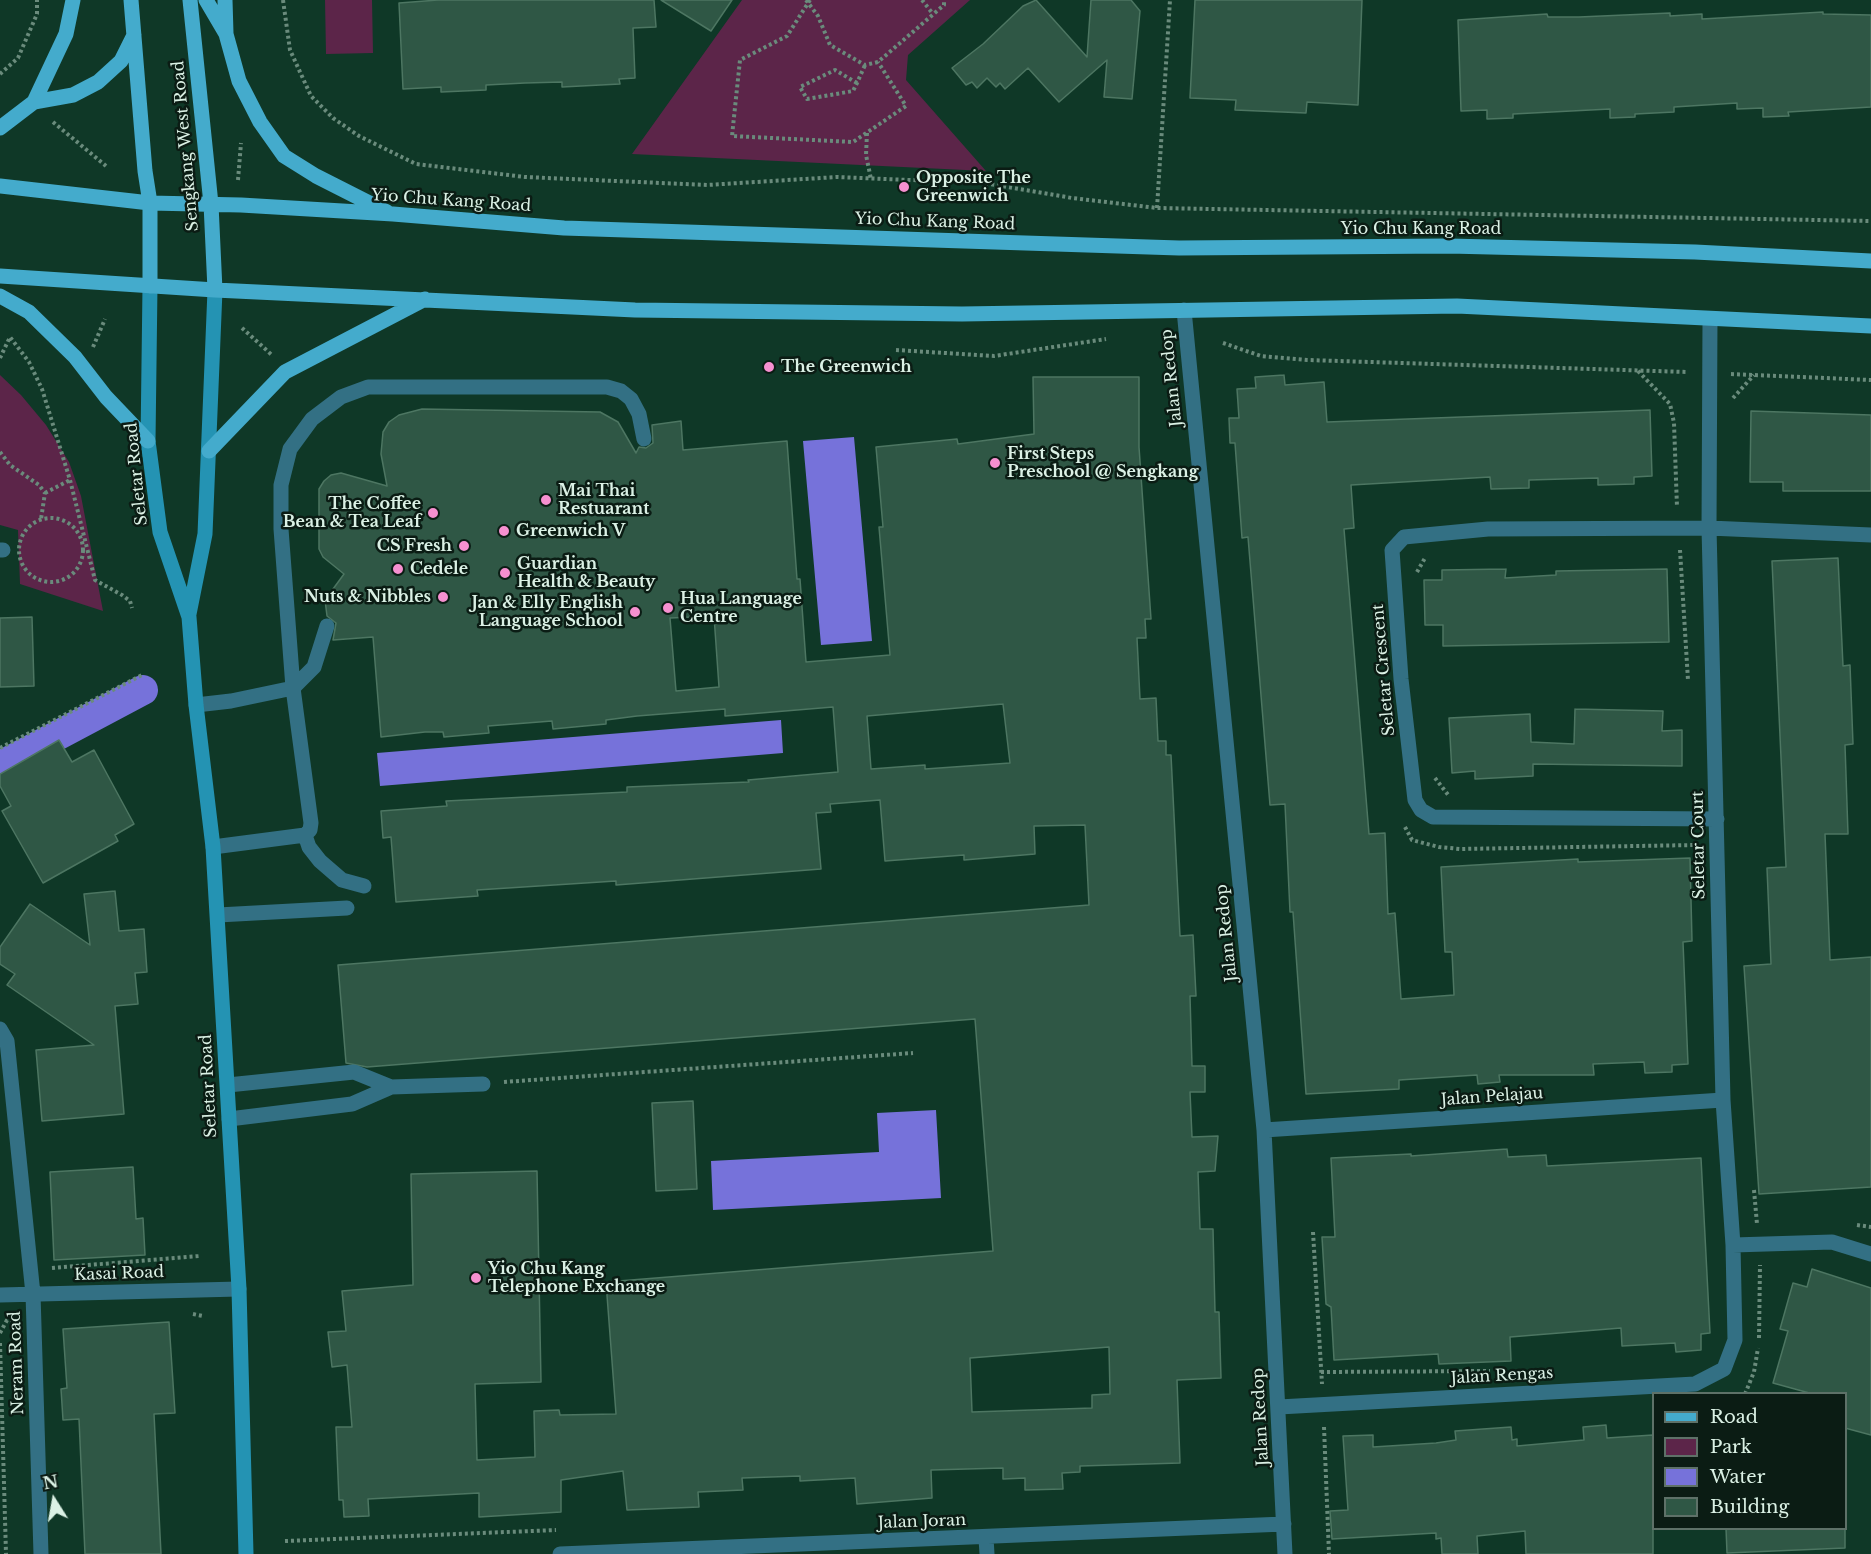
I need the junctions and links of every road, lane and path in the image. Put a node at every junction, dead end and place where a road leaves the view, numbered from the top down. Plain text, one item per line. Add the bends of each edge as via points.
1 (37, 0) edge
2 (73, 0) edge
3 (131, 0) edge
4 (189, 0) edge
5 (206, 0) edge
6 (225, 0) edge
7 (283, 0) edge
8 (922, 0) edge
9 (944, 0) edge
10 (1170, 0) edge
11 (808, 1) edge
12 (933, 14) junction
13 (226, 34) junction
14 (135, 35) junction
15 (878, 62) junction
16 (865, 65) junction
17 (0, 74) edge
18 (857, 82) junction
19 (34, 102) junction
20 (48, 117) dead end
21 (0, 128) edge
22 (867, 133) junction
23 (241, 143) dead end
24 (106, 166) dead end
25 (871, 179) junction
26 (238, 180) dead end
27 (0, 186) edge
28 (150, 203) junction
29 (211, 204) junction
30 (1157, 208) junction
31 (393, 214) junction
32 (1871, 222) edge
33 (1871, 261) edge
34 (0, 276) edge
35 (150, 286) junction
36 (214, 290) junction
37 (0, 296) edge
38 (428, 298) junction
39 (1184, 310) junction
40 (105, 319) dead end
41 (1710, 319) junction
42 (1871, 326) edge
43 (242, 328) dead end
44 (1106, 339) dead end
45 (1223, 343) dead end
46 (93, 348) dead end
47 (896, 350) dead end
48 (273, 356) dead end
49 (0, 358) edge
50 (1638, 371) junction
51 (1708, 373) junction
52 (1871, 380) edge
53 (644, 439) dead end
54 (148, 441) junction
55 (209, 451) junction
56 (0, 452) edge
57 (70, 480) junction
58 (45, 493) junction
59 (41, 520) junction
60 (1678, 528) junction
61 (1709, 528) junction
62 (1871, 535) edge
63 (1668, 551) dead end
64 (1680, 551) junction
65 (1427, 555) dead end
66 (1417, 575) dead end
67 (132, 608) dead end
68 (189, 617) junction
69 (327, 626) dead end
70 (144, 674) dead end
71 (1688, 683) dead end
72 (293, 688) junction
73 (196, 705) junction
74 (0, 748) edge
75 (1433, 774) dead end
76 (1459, 802) dead end
77 (1696, 818) junction
78 (1717, 819) junction
79 (1402, 820) dead end
80 (305, 835) junction
81 (213, 847) junction
82 (364, 886) dead end
83 (347, 908) dead end
84 (218, 915) junction
85 (0, 1029) edge
86 (913, 1053) dead end
87 (228, 1084) junction
88 (483, 1084) joint
89 (391, 1087) junction
90 (1723, 1100) junction
91 (229, 1119) junction
92 (1264, 1130) junction
93 (1733, 1245) junction
94 (1871, 1254) edge
95 (200, 1256) dead end
96 (30, 1269) junction
97 (239, 1289) junction
98 (33, 1294) junction
99 (0, 1295) edge
100 (7, 1320) dead end
101 (0, 1333) edge
102 (0, 1343) edge
103 (1724, 1369) joint
104 (1495, 1371) dead end
105 (1321, 1372) dead end
106 (1279, 1407) junction
107 (1284, 1524) junction
108 (986, 1538) junction
109 (728, 1550) edge
110 (6, 1554) edge
111 (41, 1554) edge
112 (246, 1554) edge
113 (560, 1554) edge
114 (987, 1554) edge
115 (1285, 1554) edge

1 - 17 path via 37,14 18,58
2 - 19 main road via 66,34
3 - 14 main road
4 - 29 main road, Sengkang West Road
5 - 13 main road
6 - 13 main road
7 - 25 path via 290,50 311,96 359,136 416,164 525,177 707,185 837,177
8 - 12 path
9 - 12 path via 944,5
10 - 30 path
11 - 16 path via 819,16 830,45
11 - 22 path via 787,36 740,60 732,136 853,142
12 - 15 path
13 - 31 main road via 239,81 284,156
14 - 19 main road via 121,61 98,82 73,96
14 - 28 main road
15 - 16 path
15 - 22 path via 906,106
16 - 18 path
18 - 18 path via 853,91 807,99 800,87 835,70
19 - 21 main road
20 - 24 path
22 - 25 path
23 - 26 path
25 - 30 path via 984,183
27 - 28 main road, Yio Chu Kang Road
28 - 29 main road, Yio Chu Kang Road
28 - 35 main road
29 - 31 main road, Yio Chu Kang Road
29 - 36 main road, Sengkang West Road
30 - 32 path
31 - 33 main road, Yio Chu Kang Road via 576,229 1179,248 1449,246 1684,251
34 - 35 main road
35 - 36 main road
35 - 54 street, Seletar Road
36 - 38 main road
36 - 55 street, Seletar Road
37 - 54 main road via 29,312 75,357
38 - 39 main road via 635,310 962,314
38 - 55 main road via 285,372
39 - 41 main road via 1457,306
39 - 92 street, Jalan Redop
40 - 46 path
41 - 42 main road
41 - 51 street, Seletar Court
43 - 48 path
44 - 47 path via 994,356
45 - 50 path via 1262,356 1307,360
49 - 57 path via 10,337 42,389
50 - 51 path
50 - 60 path via 1670,404
51 - 52 path
51 - 61 street, Seletar Court
53 - 72 street via 631,399 607,387 368,387 341,397 312,419 290,449 281,485
54 - 68 street, Seletar Road via 160,532
55 - 68 street, Seletar Road via 205,534
56 - 58 path
57 - 58 path
57 - 67 path via 95,580 130,601
58 - 59 path
59 - 59 path via 27,528 21,538 20,559 34,577 55,581 74,571 80,562 81,540 68,523
60 - 61 street, Seletar Crescent
60 - 64 path
60 - 77 street, Seletar Crescent via 1488,530 1404,537 1392,550 1401,679 1415,800 1422,810 1433,817
61 - 62 street, Seletar Crescent
61 - 78 street, Seletar Court
63 - 64 path
64 - 71 path
65 - 66 path
68 - 73 street, Seletar Road
69 - 72 street via 314,667
70 - 74 path
72 - 73 street
72 - 80 street via 311,823
73 - 81 street, Seletar Road
75 - 76 path via 1449,796
77 - 78 street, Seletar Crescent
77 - 79 path via 1699,844 1460,849 1412,840
78 - 90 street, Seletar Court
80 - 81 street
80 - 82 street via 315,854 342,880
81 - 84 street, Seletar Road
83 - 84 street
84 - 87 street, Seletar Road
85 - 96 street, Neram Road via 7,1041
86 - 88 path
87 - 89 street via 354,1072
87 - 91 street, Seletar Road
88 - 89 street
89 - 91 street via 352,1104
90 - 92 street, Jalan Pelajau
90 - 93 street, Seletar Court
91 - 97 street, Seletar Road
92 - 106 street, Jalan Redop
93 - 94 street via 1832,1242
93 - 103 street, Seletar Court via 1736,1340
95 - 96 path
96 - 98 street, Neram Road
97 - 98 street, Kasai Road
97 - 112 street, Seletar Road
98 - 99 street, Kasai Road
98 - 111 street, Neram Road
100 - 101 path
102 - 110 path
103 - 106 street, Jalan Rengas via 1695,1384
104 - 105 path
106 - 107 street, Jalan Redop
107 - 108 street, Jalan Joran
107 - 115 street, Jalan Redop
108 - 109 street, Jalan Joran
108 - 114 street
109 - 113 street, Jalan Joran

